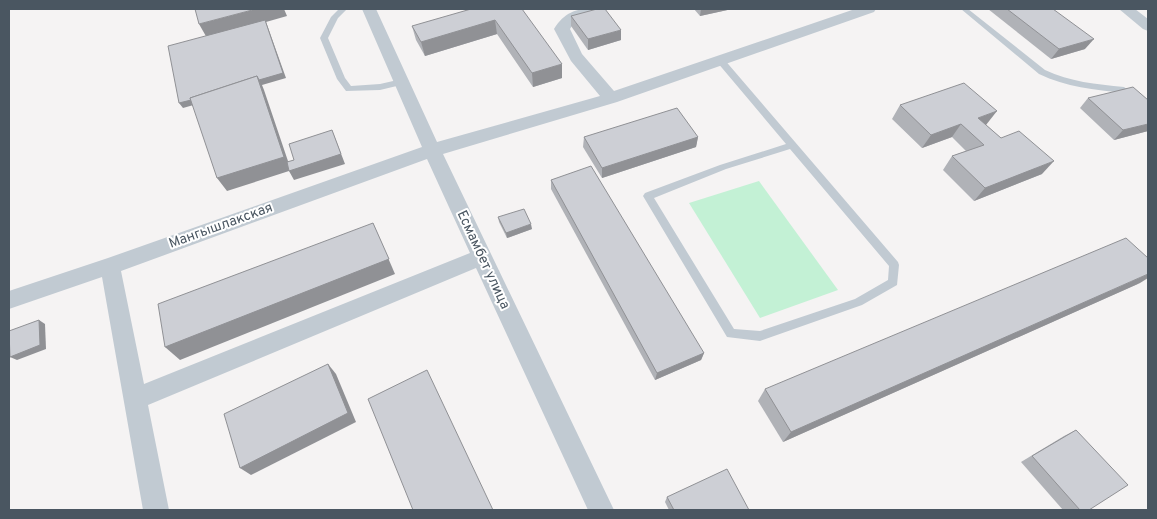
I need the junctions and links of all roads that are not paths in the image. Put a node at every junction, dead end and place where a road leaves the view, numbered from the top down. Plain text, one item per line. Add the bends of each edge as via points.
1 (343, 9) edge
2 (369, 9) edge
3 (593, 9) edge
4 (964, 9) edge
5 (1126, 9) edge
6 (860, 10) edge
7 (1148, 26) edge
8 (720, 60) junction
9 (402, 82) junction
10 (1124, 90) edge
11 (611, 98) junction
12 (792, 146) junction
13 (433, 150) junction
14 (482, 257) junction
15 (110, 266) junction
16 (9, 300) edge
17 (135, 399) junction
18 (156, 510) edge
19 (601, 510) edge

1 - 9 lane via 324,38 341,79 349,89 380,88
2 - 9 street, Есмамбет улица
3 - 11 street via 568,19 562,29 567,44 584,68
4 - 10 lane via 1051,78
5 - 7 street
6 - 8 street, Мангышлакская
8 - 11 street, Мангышлакская
8 - 12 lane
9 - 13 street, Есмамбет улица
11 - 13 street, Мангышлакская
12 - 12 lane via 723,167 648,196 731,334 760,336 858,302 893,282 894,265
13 - 14 street, Есмамбет улица
13 - 15 street, Мангышлакская
14 - 17 street
14 - 19 street, Есмамбет улица
15 - 16 street, Мангышлакская
15 - 17 street
17 - 18 street

